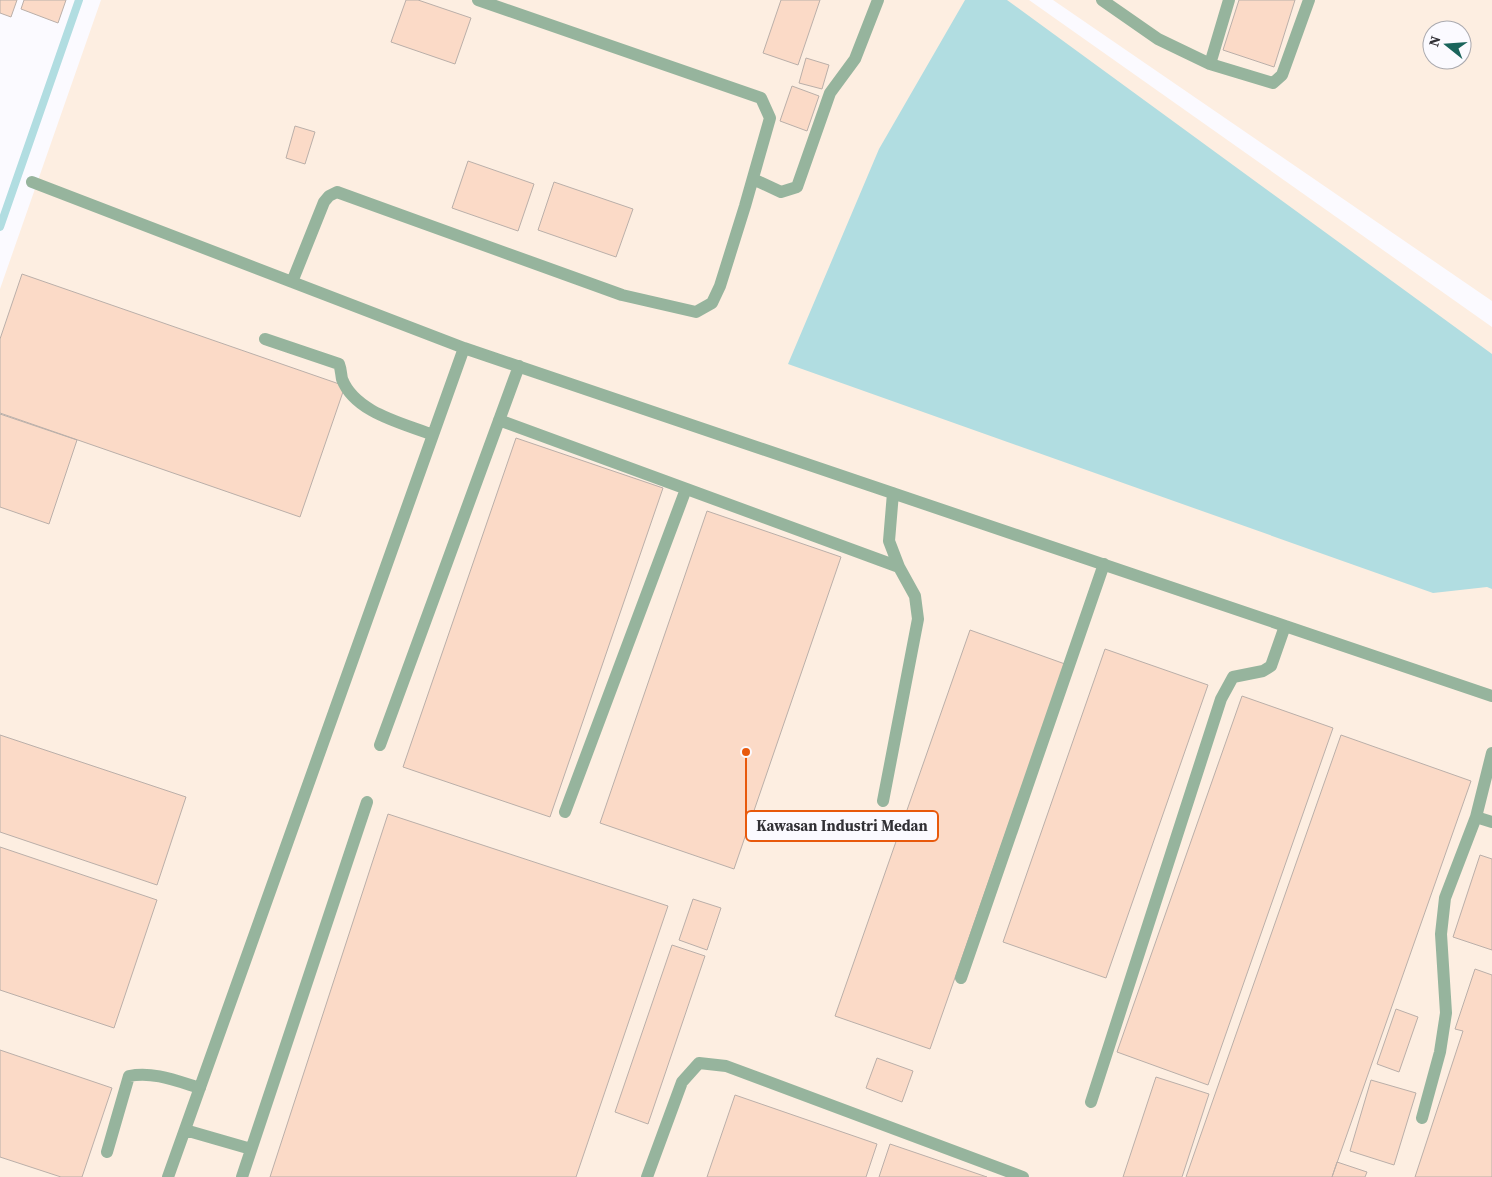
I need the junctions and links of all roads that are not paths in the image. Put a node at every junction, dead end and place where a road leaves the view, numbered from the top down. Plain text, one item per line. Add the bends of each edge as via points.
1 (478, 0) edge
2 (878, 0) edge
3 (1102, 0) edge
4 (1229, 0) edge
5 (1309, 0) edge
6 (1210, 64) junction
7 (753, 179) junction
8 (32, 182) dead end
9 (292, 282) junction
10 (265, 339) dead end
11 (464, 348) junction
12 (519, 366) junction
13 (499, 420) junction
14 (433, 435) junction
15 (686, 489) junction
16 (893, 493) junction
17 (1104, 564) junction
18 (899, 567) junction
19 (1285, 626) junction
20 (1492, 696) edge
21 (380, 745) dead end
22 (1492, 753) edge
23 (883, 801) dead end
24 (367, 802) dead end
25 (565, 812) dead end
26 (1476, 817) junction
27 (1492, 822) edge
28 (961, 978) dead end
29 (200, 1088) junction
30 (1091, 1102) dead end
31 (1422, 1118) dead end
32 (185, 1130) junction
33 (252, 1149) junction
34 (107, 1152) dead end
35 (168, 1177) edge
36 (242, 1177) edge
37 (647, 1177) edge
38 (1023, 1177) edge

1 - 7 lane via 761,98 770,118
2 - 7 lane via 855,60 830,93 797,187 781,192
3 - 6 lane via 1158,39
4 - 6 lane
5 - 6 lane via 1282,75 1273,83
7 - 9 lane via 720,286 712,303 696,312 622,295 337,192 324,202
8 - 9 lane
9 - 11 lane
10 - 14 lane via 339,364 342,378 365,407
11 - 12 lane
11 - 14 lane
12 - 13 lane
12 - 16 lane
13 - 15 lane
13 - 21 lane
14 - 29 lane
15 - 18 lane
15 - 25 lane
16 - 17 lane
16 - 18 lane via 889,541
17 - 19 lane
17 - 28 lane
18 - 23 lane via 915,596 918,619
19 - 20 lane
19 - 30 lane via 1271,666 1263,671 1234,677 1221,699
22 - 26 lane
24 - 33 lane
26 - 27 lane
26 - 31 lane via 1445,898 1440,934 1446,1013 1440,1052
29 - 32 lane
29 - 34 lane via 155,1075 129,1076
32 - 33 lane
32 - 35 lane
33 - 36 lane
37 - 38 lane via 682,1082 699,1063 726,1066

